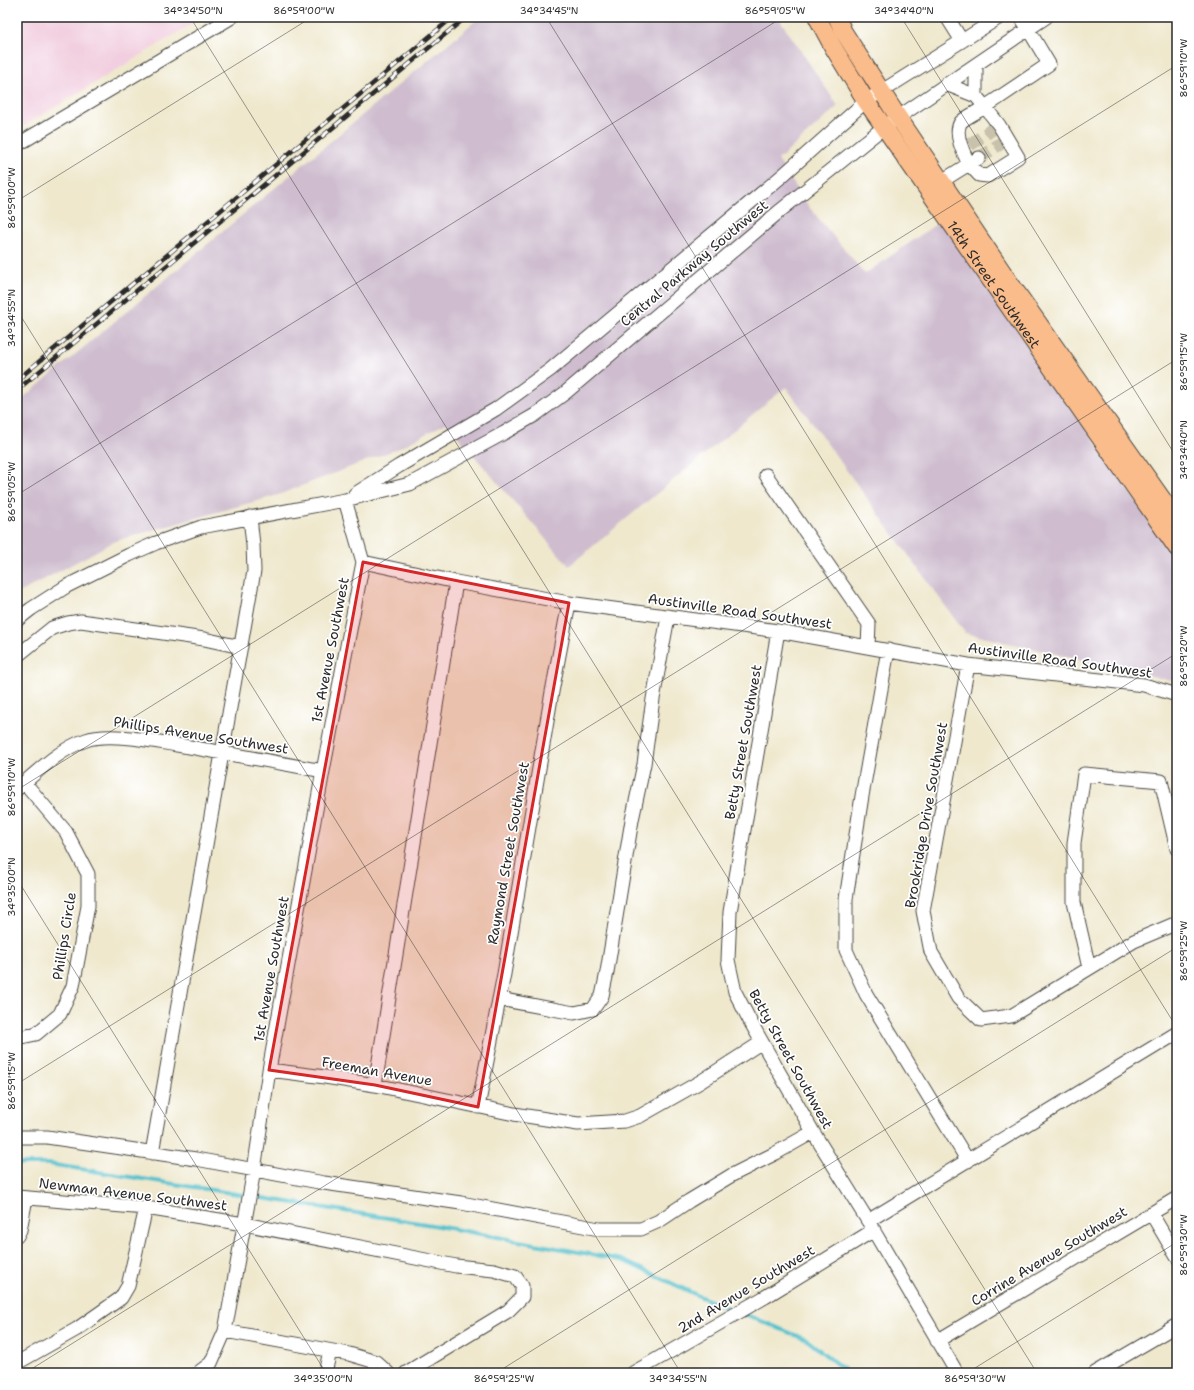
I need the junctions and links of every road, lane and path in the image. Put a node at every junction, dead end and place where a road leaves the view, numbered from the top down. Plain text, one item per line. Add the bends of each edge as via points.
1 (232, 17) edge
2 (817, 17) edge
3 (837, 17) edge
4 (947, 17) edge
5 (1000, 17) edge
6 (1021, 17) edge
7 (1046, 17) edge
8 (1028, 29) junction
9 (962, 41) junction
10 (976, 65) junction
11 (946, 84) junction
12 (882, 91) junction
13 (976, 96) junction
14 (866, 101) junction
15 (985, 107) junction
16 (898, 117) junction
17 (884, 127) junction
18 (17, 146) edge
19 (974, 161) junction
20 (934, 186) junction
21 (766, 475) dead end
22 (345, 500) junction
23 (250, 518) junction
24 (1177, 520) edge
25 (1177, 548) edge
26 (363, 562) junction
27 (456, 582) junction
28 (569, 603) junction
29 (668, 617) junction
30 (17, 620) edge
31 (778, 631) junction
32 (868, 646) junction
33 (241, 647) junction
34 (888, 650) junction
35 (17, 656) edge
36 (968, 665) junction
37 (1177, 695) edge
38 (221, 752) junction
39 (323, 772) junction
40 (21, 786) edge
41 (1177, 849) edge
42 (1177, 923) edge
43 (1089, 968) junction
44 (499, 999) junction
45 (1177, 1033) edge
46 (17, 1038) edge
47 (762, 1042) junction
48 (269, 1070) junction
49 (375, 1085) junction
50 (478, 1107) junction
51 (813, 1132) junction
52 (17, 1138) edge
53 (152, 1153) junction
54 (968, 1161) junction
55 (254, 1170) junction
56 (22, 1197) edge
57 (1177, 1198) edge
58 (146, 1208) junction
59 (1151, 1213) junction
60 (244, 1224) junction
61 (871, 1226) junction
62 (17, 1236) edge
63 (1177, 1257) edge
64 (1177, 1325) edge
65 (225, 1331) junction
66 (937, 1341) junction
67 (330, 1350) junction
68 (17, 1363) edge
69 (198, 1373) edge
70 (325, 1373) edge
71 (388, 1373) edge
72 (406, 1373) edge
73 (633, 1373) edge
74 (957, 1373) edge
75 (1095, 1373) edge

1 - 18 street
2 - 14 main road, 14th Street Southwest
3 - 12 main road, 14th Street Southwest via 843,31
4 - 9 street
5 - 9 street, Central Parkway Southwest
6 - 8 street
7 - 8 street, Central Parkway Southwest
8 - 10 street, Central Parkway Southwest
8 - 15 street via 1049,64
9 - 12 street, Central Parkway Southwest
10 - 11 street, Central Parkway Southwest
10 - 13 street
11 - 13 street
11 - 16 street, Central Parkway Southwest
12 - 14 street, Central Parkway Southwest
12 - 16 main road, 14th Street Southwest
13 - 15 street
14 - 17 main road, 14th Street Southwest
14 - 22 street, Central Parkway Southwest via 782,176 550,370 496,410
15 - 19 street via 961,123 959,135
15 - 19 street via 1018,157 988,176 979,175
16 - 17 street, Central Parkway Southwest
16 - 20 main road, 14th Street Southwest
17 - 20 main road, 14th Street Southwest
17 - 22 street, Central Parkway Southwest via 781,210 565,393 541,410 478,448 410,484
19 - 20 street
20 - 24 main road, 14th Street Southwest via 1010,283
20 - 25 main road, 14th Street Southwest
21 - 32 street via 869,624
22 - 23 street, Central Parkway Southwest
22 - 26 street
23 - 30 street, Central Parkway Southwest via 200,528 156,543 67,586
23 - 33 street via 254,571
26 - 27 street, Austinville Road Southwest
26 - 39 street, 1st Avenue Southwest
27 - 28 street, Austinville Road Southwest
27 - 49 street
28 - 29 street, Austinville Road Southwest
28 - 44 street, Raymond Street Southwest
29 - 31 street, Austinville Road Southwest
29 - 44 street via 602,996 593,1010 574,1013
31 - 32 street, Austinville Road Southwest
31 - 47 street, Betty Street Southwest via 730,912 728,960 736,992
32 - 34 street, Austinville Road Southwest
33 - 35 street via 81,621 52,628
33 - 38 street
34 - 36 street, Austinville Road Southwest
34 - 54 street via 846,899 846,950 866,994
36 - 37 street, Austinville Road Southwest via 1144,685
36 - 43 street, Brookridge Drive Southwest via 923,911 931,952 958,998 981,1020 1011,1016
38 - 39 street, Phillips Avenue Southwest
38 - 40 street, Phillips Avenue Southwest via 148,740 100,736 72,746
38 - 53 street
39 - 48 street, 1st Avenue Southwest
40 - 46 street, Phillips Circle via 66,832 88,874 88,906 73,986 60,1014 36,1034
41 - 43 street via 1161,782 1084,774 1074,843 1074,902
42 - 43 street, Brookridge Drive Southwest via 1134,941
44 - 50 street, Raymond Street Southwest
45 - 54 street, 2nd Avenue Southwest
47 - 50 street, Freeman Avenue via 700,1082 640,1116 625,1121 578,1124
47 - 51 street, Betty Street Southwest
48 - 49 street, Freeman Avenue
48 - 55 street, 1st Avenue Southwest
49 - 50 street, Freeman Avenue
51 - 55 street via 732,1175 659,1221 641,1229 599,1229 461,1203
51 - 61 street, Betty Street Southwest
52 - 53 street via 47,1137
53 - 55 street
54 - 61 street, 2nd Avenue Southwest
55 - 60 street, 1st Avenue Southwest
56 - 58 street, Newman Avenue Southwest
56 - 62 street via 20,1230
57 - 59 street, Corrine Avenue Southwest
58 - 60 street, Newman Avenue Southwest
58 - 68 street via 128,1286 121,1298 78,1329
59 - 63 street
59 - 66 street, Corrine Avenue Southwest
60 - 65 street, 1st Avenue Southwest
60 - 72 street, Newman Avenue Southwest via 515,1276 522,1286 522,1297 508,1311
61 - 66 street, Betty Street Southwest
61 - 73 street, 2nd Avenue Southwest via 765,1297
64 - 75 street
65 - 67 street
65 - 69 street, 1st Avenue Southwest via 211,1363
66 - 74 street, Betty Street Southwest
67 - 70 street
67 - 71 street via 376,1362

